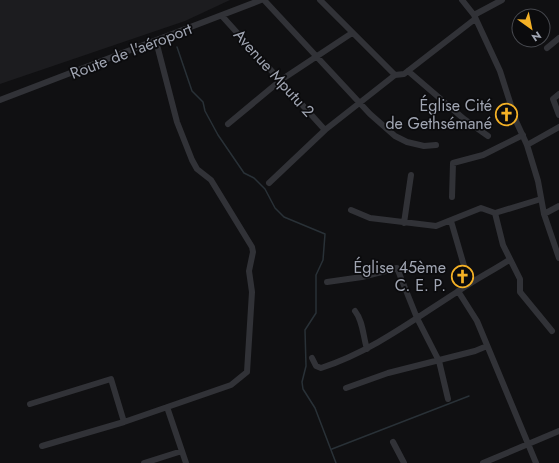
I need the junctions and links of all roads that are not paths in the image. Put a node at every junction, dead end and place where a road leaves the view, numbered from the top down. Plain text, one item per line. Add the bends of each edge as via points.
1 (261, 0) edge
2 (264, 0) edge
3 (320, 0) edge
4 (462, 0) edge
5 (502, 0) edge
6 (222, 16) junction
7 (475, 17) junction
8 (352, 32) junction
9 (559, 38) edge
10 (156, 41) junction
11 (551, 45) edge
12 (316, 56) junction
13 (408, 71) junction
14 (395, 75) junction
15 (281, 80) junction
16 (559, 94) edge
17 (0, 100) edge
18 (359, 102) junction
19 (559, 115) edge
20 (228, 124) dead end
21 (559, 127) edge
22 (325, 130) junction
23 (488, 136) dead end
24 (523, 136) junction
25 (436, 145) dead end
26 (527, 145) junction
27 (411, 175) dead end
28 (269, 183) dead end
29 (452, 197) dead end
30 (540, 199) junction
31 (559, 206) edge
32 (351, 210) dead end
33 (494, 213) junction
34 (544, 214) junction
35 (451, 221) junction
36 (404, 223) junction
37 (559, 258) edge
38 (509, 260) junction
39 (327, 282) dead end
40 (471, 282) junction
41 (458, 291) junction
42 (356, 311) dead end
43 (417, 318) junction
44 (552, 331) dead end
45 (487, 346) junction
46 (367, 349) junction
47 (312, 358) dead end
48 (438, 361) junction
49 (346, 388) dead end
50 (448, 399) dead end
51 (30, 404) dead end
52 (167, 407) junction
53 (124, 422) junction
54 (559, 431) edge
55 (393, 442) dead end
56 (528, 445) junction
57 (42, 446) dead end
58 (182, 451) junction
59 (490, 462) edge
60 (144, 463) edge
61 (186, 463) edge
62 (404, 463) edge
63 (483, 463) edge
64 (536, 463) edge

1 - 6 street, Route de l'aéroport
2 - 12 street
3 - 8 street
4 - 7 street
5 - 7 street
6 - 10 street, Route de l'aéroport
6 - 15 street, Avenue Mputu 2
7 - 13 street
7 - 24 street via 500,71
8 - 12 street
8 - 14 street
9 - 11 street
10 - 17 street, Route de l'aéroport
10 - 52 street via 177,122 192,160 197,169 211,180 253,252 249,272 252,292 247,372 231,385
12 - 15 street
12 - 18 street
13 - 14 street
13 - 23 street
14 - 18 street
15 - 20 street
15 - 22 street, Avenue Mputu 2
16 - 19 street via 553,99
18 - 22 street
18 - 25 street via 395,136 424,146
21 - 26 street
22 - 28 street
24 - 26 street
24 - 29 street via 483,155 453,163
26 - 30 street via 538,181
27 - 36 street
30 - 33 street
30 - 34 street
31 - 34 street
32 - 36 street via 370,218
33 - 35 street via 481,208
33 - 38 street
34 - 37 street
35 - 36 street via 436,226
35 - 40 street
38 - 40 street
38 - 44 street via 520,279 520,292
39 - 43 street via 397,268
40 - 41 street
41 - 43 street
41 - 45 street via 477,320
42 - 46 street via 361,318 361,329
43 - 46 street
43 - 48 street
45 - 48 street
45 - 56 street
46 - 47 street via 321,368 316,366
48 - 49 street via 388,373
48 - 50 street
51 - 53 street via 111,379
52 - 53 street
52 - 58 street
53 - 57 street
54 - 56 street
55 - 62 street
56 - 59 street
56 - 64 street
58 - 60 street
58 - 61 street
59 - 63 street

